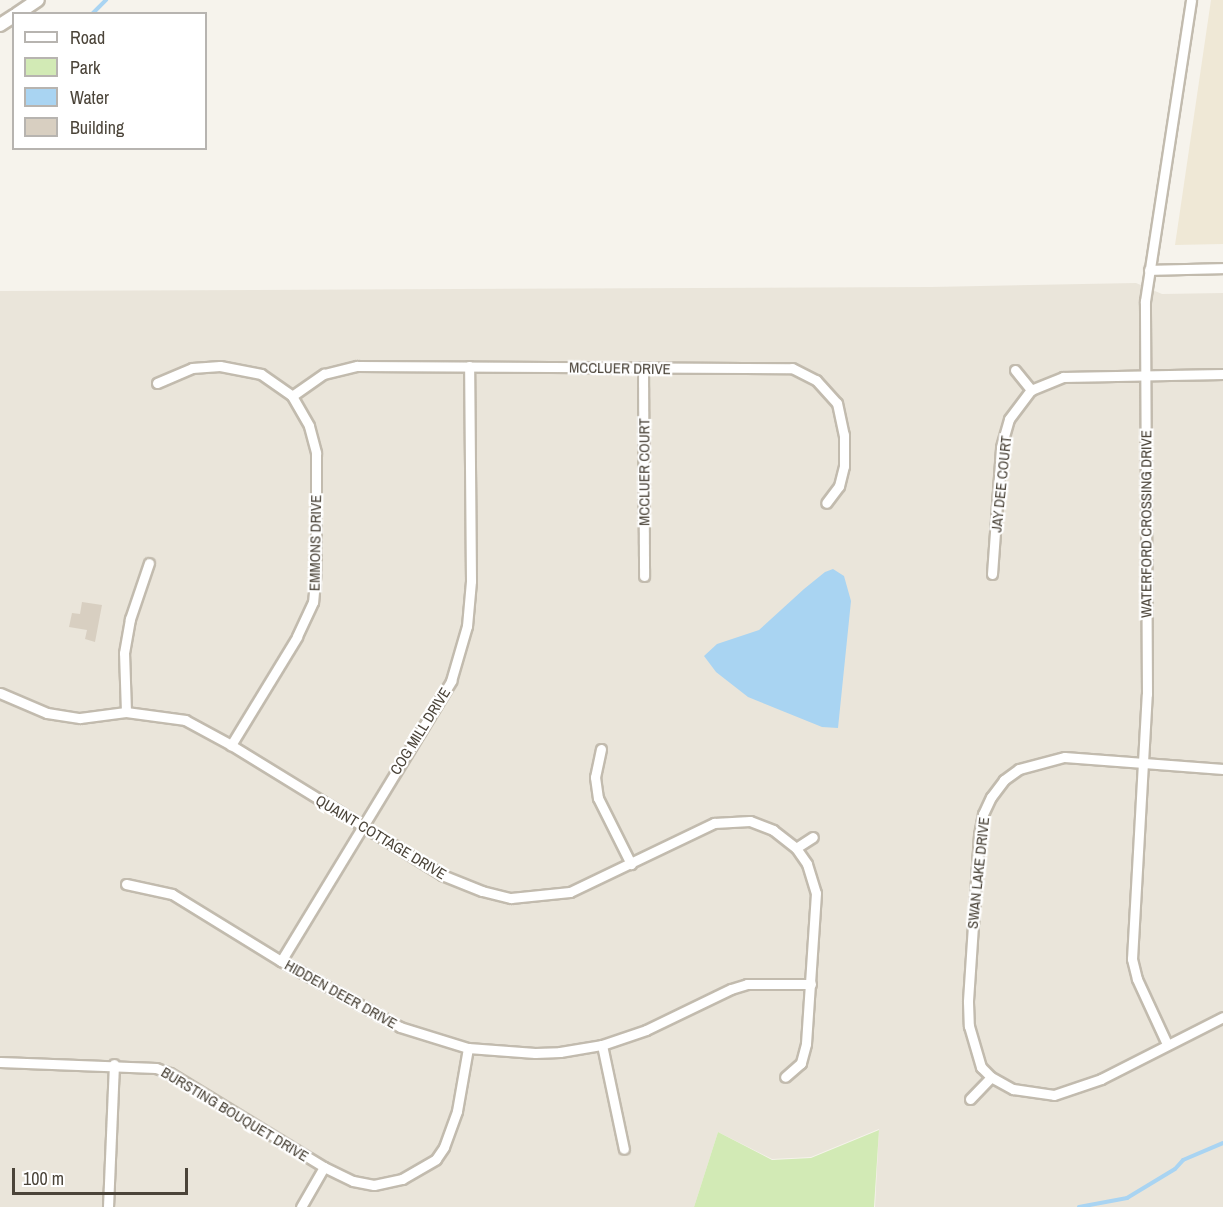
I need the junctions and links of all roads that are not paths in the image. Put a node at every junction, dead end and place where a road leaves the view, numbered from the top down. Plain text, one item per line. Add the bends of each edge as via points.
1 (38, 0) edge
2 (1191, 0) edge
3 (20, 12) edge
4 (1223, 268) edge
5 (1149, 270) junction
6 (469, 366) junction
7 (643, 368) junction
8 (1015, 370) dead end
9 (1223, 374) edge
10 (1145, 375) junction
11 (157, 383) dead end
12 (1031, 390) junction
13 (292, 396) junction
14 (826, 503) dead end
15 (150, 563) dead end
16 (992, 574) dead end
17 (645, 576) dead end
18 (0, 693) edge
19 (126, 712) junction
20 (231, 745) junction
21 (601, 749) dead end
22 (1145, 764) junction
23 (1223, 769) edge
24 (361, 825) junction
25 (813, 837) dead end
26 (796, 848) junction
27 (631, 864) junction
28 (126, 884) dead end
29 (281, 961) junction
30 (811, 984) junction
31 (1223, 1017) edge
32 (1167, 1044) junction
33 (602, 1045) junction
34 (468, 1048) junction
35 (0, 1062) edge
36 (114, 1064) junction
37 (785, 1077) dead end
38 (991, 1077) junction
39 (970, 1099) dead end
40 (624, 1149) dead end
41 (324, 1167) junction
42 (108, 1207) edge
43 (301, 1207) edge

1 - 3 street
2 - 5 street, WATERFORD CROSSING DRIVE
4 - 5 street
5 - 10 street, WATERFORD CROSSING DRIVE
6 - 7 street, MCCLUER DRIVE
6 - 13 street, MCCLUER DRIVE via 357,366 324,374
6 - 24 street, COG MILL DRIVE via 471,581 467,626 451,681
7 - 14 street, MCCLUER DRIVE via 792,368 816,380 837,403 844,435 839,486
7 - 17 street, MCCLUER COURT
8 - 12 street
9 - 10 street
10 - 12 street via 1063,377
10 - 22 street, WATERFORD CROSSING DRIVE
11 - 13 street via 192,368 220,366 261,374
12 - 16 street, JAY DEE COURT via 1009,419 1001,447
13 - 20 street, EMMONS DRIVE via 309,426 316,453 313,602 297,637
15 - 19 street via 130,619 124,653
18 - 19 street, QUAINT COTTAGE DRIVE via 47,713 80,718
19 - 20 street, QUAINT COTTAGE DRIVE via 184,720
20 - 24 street, QUAINT COTTAGE DRIVE
21 - 27 street via 595,777 598,798
22 - 23 street, SWAN LAKE DRIVE
22 - 32 street, WATERFORD CROSSING DRIVE via 1132,959
22 - 38 street, SWAN LAKE DRIVE via 1064,757 1038,762 1005,780 983,814 969,1018 981,1067
24 - 27 street, QUAINT COTTAGE DRIVE via 442,875 511,898 570,892
24 - 29 street, COG MILL DRIVE
25 - 26 street
26 - 27 street, QUAINT COTTAGE DRIVE via 773,830 750,821 714,823
26 - 30 street, QUAINT COTTAGE DRIVE via 807,864 816,893
28 - 29 street, HIDDEN DEER DRIVE via 172,894
29 - 34 street, HIDDEN DEER DRIVE via 400,1027
30 - 33 street, HIDDEN DEER DRIVE via 747,984 646,1030
30 - 37 street, QUAINT COTTAGE DRIVE via 801,1063
31 - 32 street
32 - 38 street via 1101,1078 1054,1095 1013,1089
33 - 34 street, HIDDEN DEER DRIVE via 561,1052
33 - 40 street
34 - 41 street, BURSTING BOUQUET DRIVE via 457,1111 436,1159 402,1179 374,1185 353,1181
35 - 36 street, BURSTING BOUQUET DRIVE
36 - 41 street, BURSTING BOUQUET DRIVE via 170,1072
36 - 42 street
38 - 39 street
41 - 43 street, BURSTING BOUQUET DRIVE

